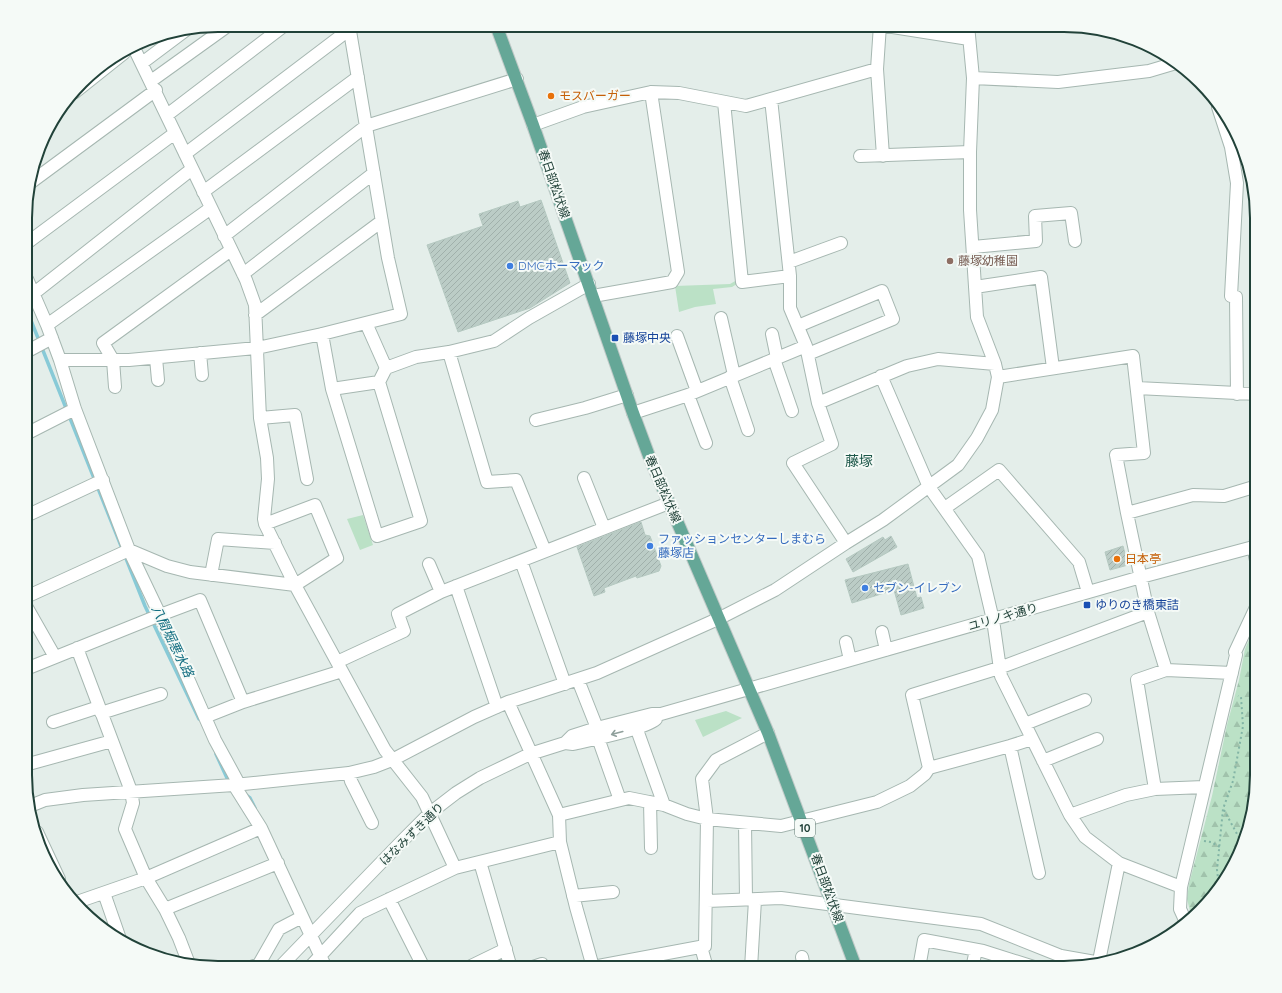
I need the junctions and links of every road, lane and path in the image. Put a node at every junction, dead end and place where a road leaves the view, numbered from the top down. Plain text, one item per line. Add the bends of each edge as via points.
1 (220, 32) edge
2 (276, 32) edge
3 (344, 32) edge
4 (351, 32) edge
5 (499, 32) edge
6 (884, 32) edge
7 (927, 32) edge
8 (969, 32) edge
9 (177, 37) edge
10 (969, 38) junction
11 (136, 51) edge
12 (142, 63) junction
13 (1170, 65) edge
14 (877, 69) junction
15 (358, 77) junction
16 (973, 78) junction
17 (517, 79) junction
18 (153, 86) junction
19 (651, 92) junction
20 (771, 99) junction
21 (724, 102) junction
22 (167, 115) junction
23 (534, 124) junction
24 (366, 126) junction
25 (175, 133) junction
26 (1233, 141) edge
27 (970, 152) junction
28 (185, 154) junction
29 (860, 156) dead end
30 (883, 156) junction
31 (192, 169) junction
32 (374, 173) junction
33 (37, 178) edge
34 (203, 192) junction
35 (211, 208) junction
36 (382, 221) junction
37 (224, 236) junction
38 (32, 239) edge
39 (1074, 241) dead end
40 (841, 243) dead end
41 (973, 247) junction
42 (231, 250) junction
43 (789, 262) junction
44 (243, 274) junction
45 (790, 276) junction
46 (589, 284) junction
47 (975, 287) junction
48 (33, 294) joint
49 (593, 296) junction
50 (255, 315) junction
51 (721, 318) dead end
52 (366, 323) junction
53 (47, 325) junction
54 (798, 326) junction
55 (322, 334) junction
56 (772, 334) dead end
57 (678, 336) dead end
58 (52, 338) junction
59 (257, 348) junction
60 (32, 349) edge
61 (807, 350) junction
62 (449, 352) junction
63 (200, 353) junction
64 (156, 358) junction
65 (775, 358) junction
66 (60, 360) junction
67 (113, 360) junction
68 (995, 364) junction
69 (386, 368) junction
70 (1053, 368) junction
71 (202, 375) dead end
72 (732, 376) junction
73 (881, 376) junction
74 (998, 377) junction
75 (158, 380) dead end
76 (379, 382) junction
77 (115, 387) dead end
78 (1137, 388) junction
79 (332, 389) junction
80 (693, 393) junction
81 (1237, 394) junction
82 (1250, 394) edge
83 (627, 395) junction
84 (818, 403) junction
85 (75, 409) junction
86 (792, 411) dead end
87 (633, 413) junction
88 (260, 418) junction
89 (536, 420) dead end
90 (748, 430) dead end
91 (32, 431) edge
92 (706, 443) dead end
93 (584, 478) dead end
94 (307, 479) dead end
95 (103, 480) junction
96 (929, 487) junction
97 (1250, 488) edge
98 (669, 503) junction
99 (945, 508) junction
100 (32, 513) edge
101 (1127, 513) junction
102 (265, 524) junction
103 (604, 528) junction
104 (275, 543) junction
105 (846, 543) junction
106 (1250, 548) edge
107 (129, 550) junction
108 (545, 551) junction
109 (521, 561) junction
110 (429, 564) dead end
111 (211, 575) junction
112 (1140, 577) junction
113 (296, 585) junction
114 (456, 586) junction
115 (441, 592) junction
116 (1088, 592) junction
117 (32, 594) edge
118 (1148, 612) junction
119 (160, 614) junction
120 (32, 617) edge
121 (720, 618) junction
122 (993, 620) junction
123 (1250, 621) edge
124 (882, 632) dead end
125 (846, 642) dead end
126 (77, 648) junction
127 (886, 650) junction
128 (55, 657) junction
129 (850, 660) junction
130 (340, 666) junction
131 (32, 667) edge
132 (999, 668) junction
133 (1166, 670) junction
134 (1232, 673) junction
135 (578, 680) junction
136 (565, 684) junction
137 (750, 689) junction
138 (161, 694) dead end
139 (1227, 694) junction
140 (1084, 700) dead end
141 (243, 702) junction
142 (502, 705) junction
143 (100, 710) junction
144 (661, 714) junction
145 (205, 717) junction
146 (53, 722) dead end
147 (1025, 724) junction
148 (636, 728) junction
149 (598, 733) junction
150 (768, 733) junction
151 (1032, 739) junction
152 (1098, 739) dead end
153 (112, 741) junction
154 (1010, 746) junction
155 (530, 754) junction
156 (392, 760) junction
157 (1043, 761) junction
158 (32, 763) edge
159 (929, 768) junction
160 (349, 773) junction
161 (236, 785) junction
162 (1204, 787) junction
163 (1155, 790) junction
164 (132, 791) junction
165 (620, 800) junction
166 (650, 802) junction
167 (35, 804) edge
168 (664, 804) junction
169 (1223, 809) junction
170 (430, 813) junction
171 (559, 815) junction
172 (1070, 815) junction
173 (707, 819) junction
174 (802, 820) junction
175 (372, 823) dead end
176 (746, 823) junction
177 (261, 828) junction
178 (1239, 837) edge
179 (1193, 840) junction
180 (560, 842) junction
181 (1220, 847) junction
182 (651, 848) dead end
183 (480, 862) junction
184 (278, 863) junction
185 (1119, 863) junction
186 (455, 868) junction
187 (1038, 873) dead end
188 (146, 878) junction
189 (1218, 879) edge
190 (1181, 887) junction
191 (613, 892) dead end
192 (104, 893) junction
193 (573, 896) junction
194 (389, 899) junction
195 (751, 900) junction
196 (81, 901) edge
197 (706, 901) junction
198 (833, 906) junction
199 (165, 909) junction
200 (302, 917) junction
201 (1184, 917) edge
202 (118, 932) edge
203 (309, 936) junction
204 (701, 947) junction
205 (506, 949) junction
206 (976, 950) junction
207 (324, 952) junction
208 (656, 955) junction
209 (1100, 957) edge
210 (187, 958) edge
211 (1083, 960) edge
212 (261, 961) edge
213 (286, 961) edge
214 (316, 961) edge
215 (325, 961) edge
216 (420, 961) edge
217 (481, 961) edge
218 (509, 961) edge
219 (589, 961) edge
220 (638, 961) edge
221 (658, 961) edge
222 (705, 961) edge
223 (751, 961) edge
224 (853, 961) edge
225 (920, 961) edge
226 (974, 961) edge
227 (1011, 961) edge

1 - 18 street
2 - 22 street
3 - 28 street
4 - 15 street
5 - 17 main road, 春日部松伏線 / 10
6 - 14 street
7 - 10 street
8 - 10 street
9 - 12 street
10 - 16 street
11 - 12 street
12 - 18 street
13 - 16 street via 1149,71 1058,82
14 - 20 street
14 - 30 street
15 - 24 street
15 - 34 street
16 - 27 street
17 - 23 main road, 春日部松伏線 / 10
17 - 24 street
18 - 22 street
18 - 33 street
19 - 21 street via 679,93
19 - 23 street via 583,107
19 - 49 street via 678,272 672,282
20 - 21 street via 746,106
20 - 43 street
21 - 45 street via 742,282
22 - 25 street
23 - 46 main road, 春日部松伏線 / 10
24 - 32 street
24 - 37 street
25 - 28 street
25 - 38 street
26 - 81 street via 1231,148 1237,183 1231,296 1236,297
27 - 30 street
27 - 41 street
28 - 31 street
29 - 30 street
31 - 34 street
31 - 48 street
32 - 36 street
32 - 44 street
34 - 35 street
35 - 37 street
35 - 53 street
36 - 50 street
36 - 52 street via 401,314
37 - 42 street
39 - 41 street via 1071,213 1035,216 1036,241
40 - 43 street
41 - 47 street
42 - 44 street
42 - 67 street via 103,343
43 - 45 street
44 - 50 street via 255,305
45 - 54 street via 790,308
46 - 49 main road, 春日部松伏線 / 10
46 - 62 street via 494,341
47 - 68 street via 977,317
47 - 70 street via 1041,277
48 - 53 street
49 - 83 main road, 春日部松伏線 / 10
50 - 59 street
51 - 72 street
52 - 55 street
52 - 69 street
53 - 58 street
54 - 61 street
54 - 61 street via 882,291 893,319
55 - 59 street
55 - 79 street
56 - 65 street
57 - 80 street
58 - 60 street
58 - 66 street
59 - 63 street
59 - 88 street
61 - 65 street
61 - 84 street
62 - 69 street via 416,357
62 - 108 street via 487,482 516,480
63 - 64 street
63 - 71 street
64 - 67 street
64 - 75 street
65 - 72 street
65 - 86 street
66 - 67 street
66 - 85 street
67 - 77 street
68 - 73 street via 938,359 907,366
68 - 74 street
69 - 76 street
70 - 74 street
70 - 78 street via 1133,356
72 - 80 street
72 - 90 street
73 - 84 street
73 - 96 street
74 - 96 street via 992,410 977,438 958,465
76 - 79 street
76 - 79 street via 421,521 377,536
78 - 81 street
78 - 101 street via 1144,453 1116,455
80 - 87 street
80 - 92 street
81 - 82 street
83 - 87 main road, 春日部松伏線 / 10
83 - 89 street
84 - 105 street via 832,444 793,462
85 - 91 street
85 - 95 street
87 - 98 main road, 春日部松伏線 / 10
88 - 94 street via 295,415
88 - 102 street via 268,479
93 - 103 street
95 - 100 street
95 - 107 street
96 - 99 street
96 - 105 street
97 - 101 street via 1224,496 1193,495
98 - 103 street
98 - 121 main road, 春日部松伏線 / 10
99 - 116 street via 999,470 1079,562
99 - 122 street via 978,556
101 - 112 street
102 - 104 street
102 - 113 street via 315,504 338,558
103 - 108 street
104 - 111 street via 218,539
104 - 113 street
105 - 121 street via 808,571
106 - 112 street, ユリノキ通り
107 - 111 street via 167,566
107 - 117 street
107 - 119 street
108 - 109 street
109 - 114 street
109 - 136 street
110 - 115 street
111 - 113 street
112 - 116 street, ユリノキ通り
112 - 118 street
113 - 130 street
114 - 115 street
114 - 142 street
115 - 130 street via 398,614 404,631
116 - 122 street, ユリノキ通り
118 - 132 street
118 - 133 street
119 - 126 street
119 - 141 street via 200,600
119 - 145 street
120 - 128 street
121 - 135 street
121 - 137 main road, 春日部松伏線 / 10
122 - 127 street, ユリノキ通り
122 - 132 street
123 - 134 street via 1236,652
124 - 127 street
125 - 129 street
126 - 128 street
126 - 143 street
127 - 129 street, ユリノキ通り
128 - 131 street
129 - 137 street, ユリノキ通り
130 - 141 street
130 - 156 street via 384,750
132 - 147 street
132 - 159 street via 912,695
133 - 134 street
133 - 163 street via 1137,680
134 - 139 street
135 - 136 street
135 - 149 street
136 - 142 street
137 - 144 street, はなみずき通り
137 - 150 main road, 春日部松伏線 / 10
138 - 143 street
139 - 162 street
139 - 169 path via 1241,697 1243,726 1233,781
140 - 147 street
141 - 145 street
142 - 155 street
142 - 156 street
143 - 146 street
143 - 153 street
144 - 148 street, はなみずき通り via 653,721
144 - 149 street, はなみずき通り via 652,714
145 - 161 street
147 - 151 street
148 -> 149 street, はなみずき通り
148 - 168 street
149 - 155 street, はなみずき通り via 573,744
149 - 165 street
150 - 173 street via 716,760 702,779
150 - 174 main road, 春日部松伏線 / 10
151 - 154 street
151 - 157 street
152 - 157 street
153 - 158 street
153 - 164 street
154 - 159 street
154 - 187 street
155 - 170 street, はなみずき通り via 480,778
155 - 171 street
156 - 160 street
156 - 170 street via 422,797
157 - 172 street
159 - 174 street via 910,786 877,802
160 - 161 street
160 - 175 street
161 - 164 street
161 - 177 street
162 - 163 street
162 - 179 street
163 - 172 street via 1126,795
164 - 167 street via 58,798
164 - 188 street via 133,803 124,829
165 - 166 street via 629,798
165 - 171 street
166 - 168 street
166 - 182 street
168 - 173 street
169 - 178 path
169 - 181 path
170 - 186 street
170 - 203 street, はなみずき通り
171 - 180 street
172 - 185 street via 1085,837
173 - 176 street
173 - 197 street
174 - 176 street via 781,826
174 - 198 main road, 春日部松伏線 / 10
176 - 195 street
177 - 184 street
177 - 188 street
179 - 181 path via 1211,842
179 - 190 street
180 - 183 street
180 - 193 street
181 - 189 path
183 - 186 street
183 - 205 street
184 - 199 street
184 - 200 street
185 - 190 street
185 - 209 street
186 - 194 street
188 - 192 street
188 - 199 street
190 - 201 street via 1180,908
191 - 193 street
192 - 196 street
192 - 202 street
193 - 219 street
194 - 207 street via 360,913
194 - 216 street
195 - 197 street
195 - 198 street via 781,898
195 - 223 street
197 - 204 street via 705,946
198 - 211 street via 981,924 1061,956
198 - 224 main road, 春日部松伏線 / 10
199 - 210 street
200 - 203 street
200 - 212 street via 279,929
203 - 207 street
203 - 213 street, はなみずき通り
204 - 208 street
204 - 222 street
205 - 217 street
205 - 218 street
206 - 225 street via 924,940
206 - 226 street
206 - 227 street
207 - 214 street
207 - 215 street
208 - 220 street
208 - 221 street

